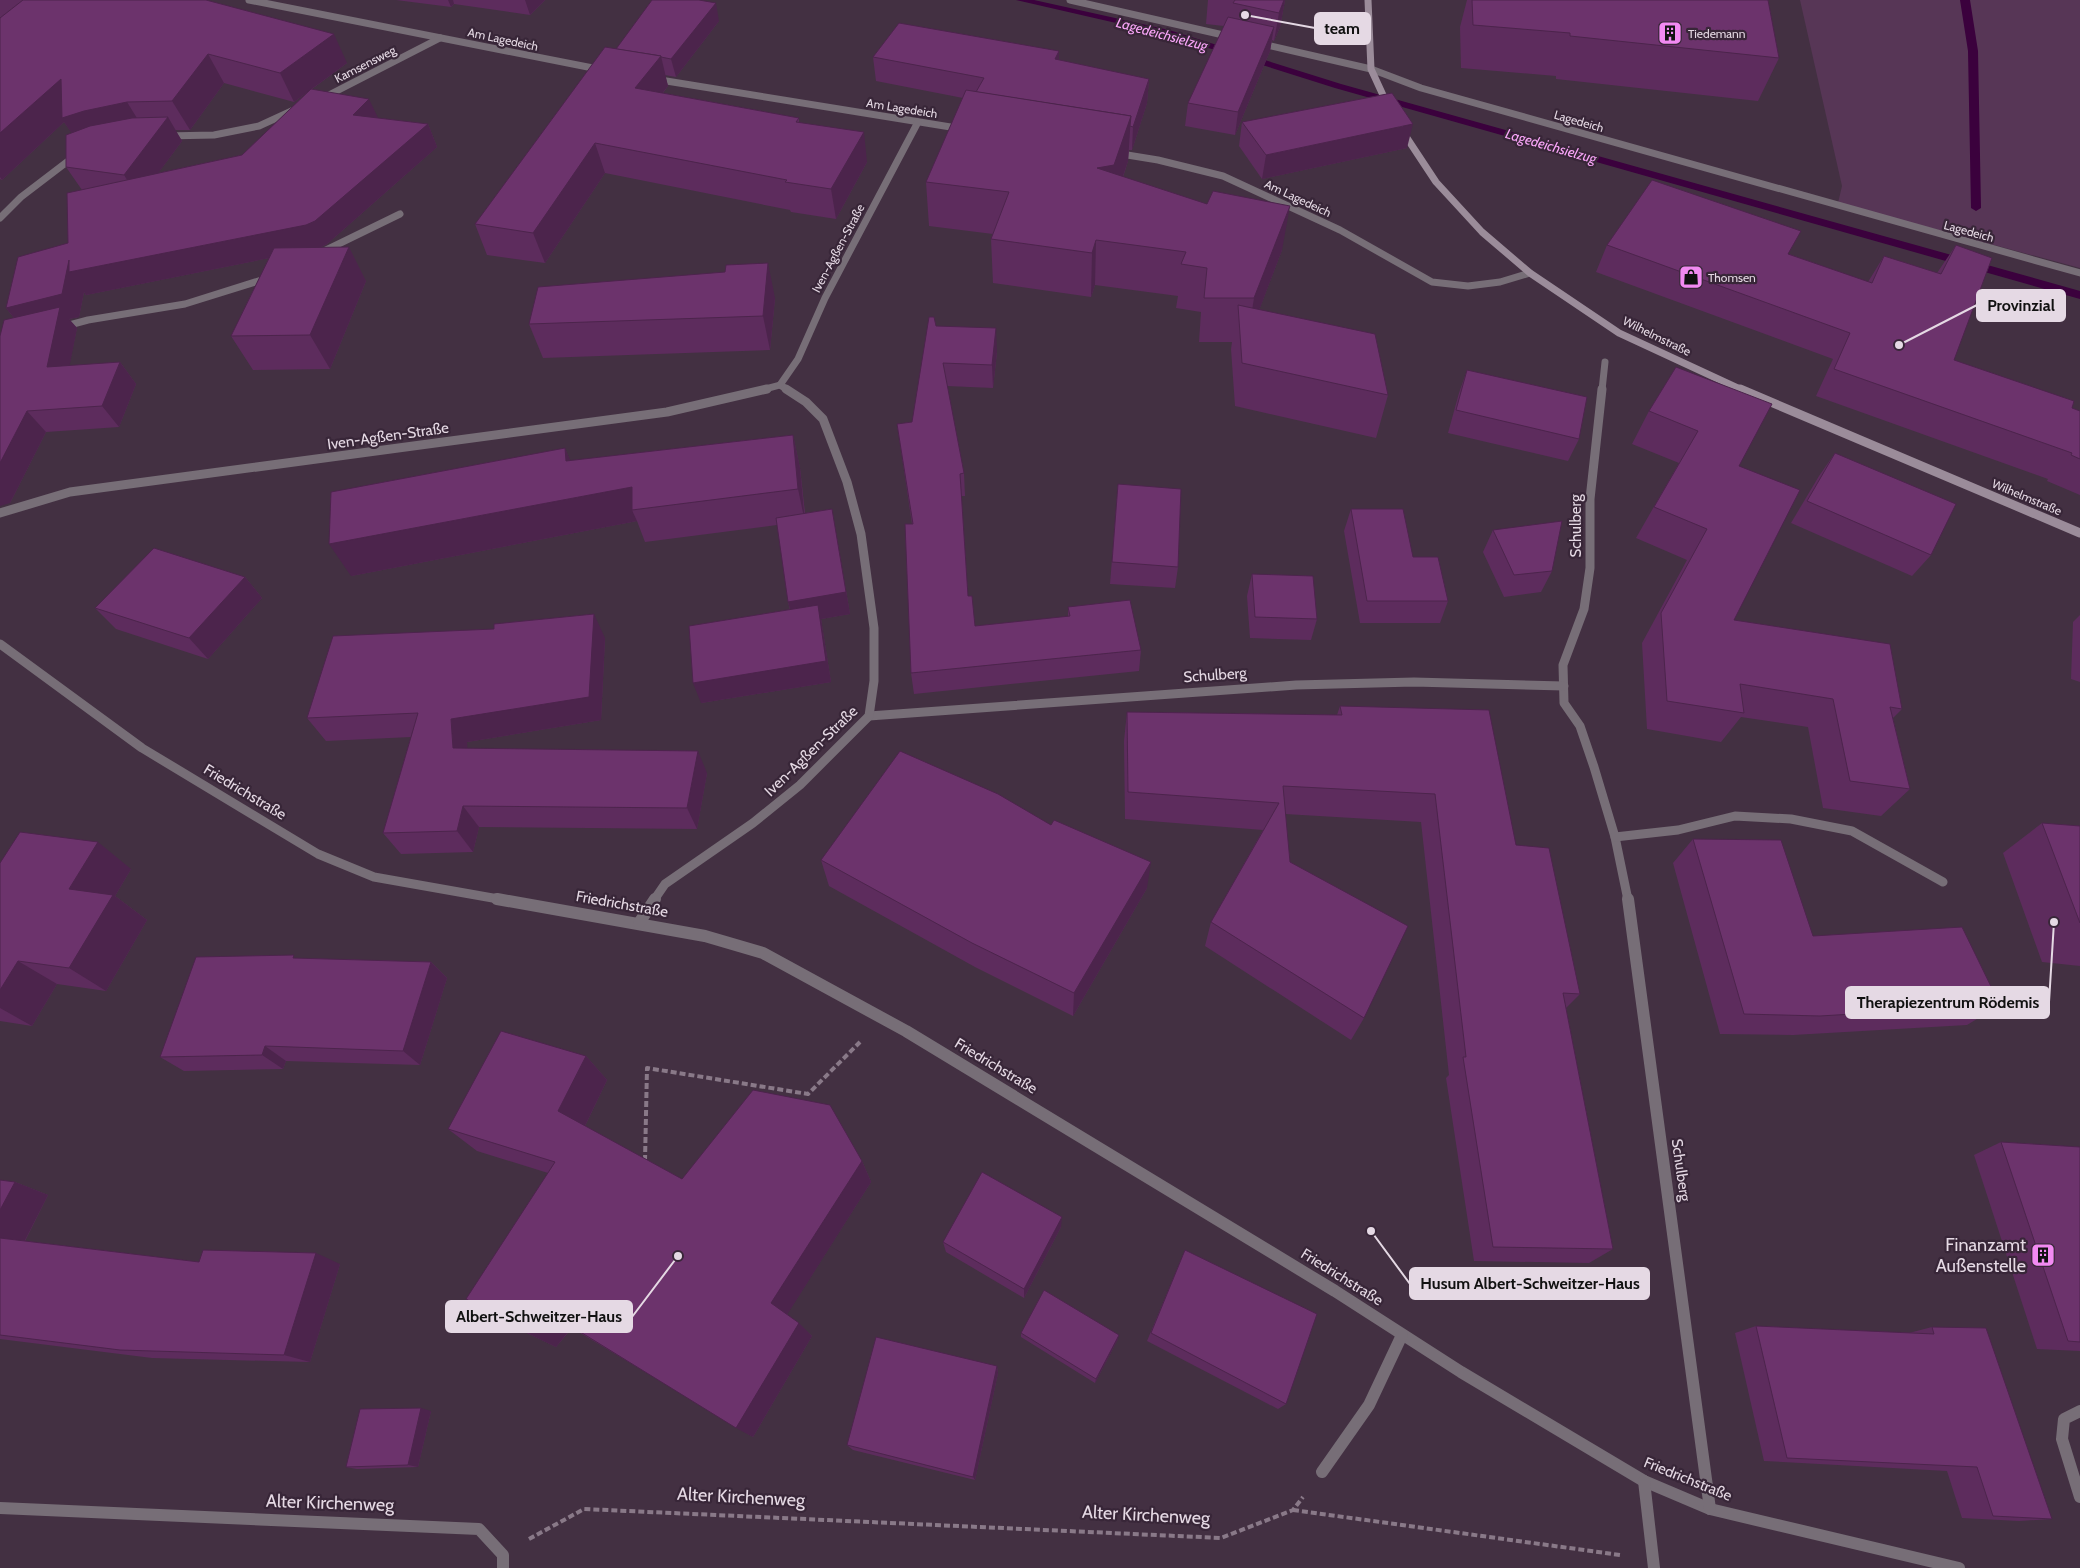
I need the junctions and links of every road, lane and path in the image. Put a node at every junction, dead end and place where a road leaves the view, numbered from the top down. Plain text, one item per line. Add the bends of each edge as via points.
1 (249, 0) edge
2 (1070, 0) edge
3 (1368, 3) edge
4 (440, 38) junction
5 (1242, 39) edge
6 (1252, 41) edge
7 (1371, 69) junction
8 (614, 72) edge
9 (644, 77) edge
10 (312, 103) edge
11 (303, 106) edge
12 (1392, 116) edge
13 (918, 122) junction
14 (1398, 124) edge
15 (976, 131) edge
16 (156, 136) edge
17 (1110, 152) edge
18 (83, 153) edge
19 (400, 214) dead end
20 (0, 218) edge
21 (312, 257) edge
22 (1530, 273) junction
23 (2080, 273) edge
24 (276, 274) edge
25 (52, 329) edge
26 (1605, 362) dead end
27 (780, 385) junction
28 (0, 513) edge
29 (2080, 533) edge
30 (0, 644) edge
31 (1564, 686) junction
32 (869, 716) junction
33 (1615, 837) junction
34 (1943, 882) dead end
35 (639, 923) junction
36 (883, 1019) junction
37 (645, 1169) edge
38 (1402, 1335) junction
39 (2080, 1411) edge
40 (1322, 1472) joint
41 (1644, 1481) junction
42 (2080, 1497) edge
43 (0, 1508) edge
44 (1710, 1509) junction
45 (1293, 1510) junction
46 (503, 1561) edge
47 (1654, 1564) edge
48 (1959, 1568) edge

1 - 4 street, Am Lagedeich
2 - 5 street
3 - 7 street
4 - 8 street, Am Lagedeich
4 - 10 street, Kamsensweg via 356,84
6 - 7 street, Lagedeich
7 - 12 street
7 - 23 street, Lagedeich via 1421,88
9 - 13 street, Am Lagedeich
11 - 16 street via 250,128 214,135
13 - 15 street, Am Lagedeich
13 - 27 street, Iven-Agßen-Straße via 825,298 798,359
14 - 22 street, Wilhelmstraße via 1436,182 1482,232
17 - 22 street, Am Lagedeich via 1223,176 1340,230 1432,282 1468,286 1500,282
18 - 20 street via 21,197
19 - 21 street
22 - 29 street, Wilhelmstraße via 1628,337 1764,400
24 - 25 street via 259,283 185,304
26 - 31 street, Schulberg via 1590,499 1590,568 1584,609 1563,665
27 - 28 street, Iven-Agßen-Straße via 666,412 70,492
27 - 32 street, Iven-Agßen-Straße via 806,402 823,419 847,482 861,534 874,628 874,681
30 - 35 street, Friedrichstraße via 142,748 318,854 374,877
31 - 32 street, Schulberg via 1414,682 1296,684
31 - 33 street, Schulberg via 1564,703 1580,726
32 - 35 street, Iven-Agßen-Straße via 800,785 753,823 665,884
33 - 34 street via 1678,830 1734,816 1791,819 1852,831
33 - 44 street, Schulberg via 1632,918
35 - 36 street, Friedrichstraße via 705,936 763,953
36 - 37 path via 808,1094 647,1068
36 - 38 street, Friedrichstraße via 1327,1286
38 - 40 street via 1369,1406
38 - 41 street, Friedrichstraße
39 - 42 street via 2064,1419 2062,1439
40 - 45 path
41 - 44 street, Friedrichstraße
41 - 47 street
43 - 46 street, Alter Kirchenweg via 479,1529
44 - 48 street, Friedrichstraße
45 - 46 path, Alter Kirchenweg via 1221,1538 584,1508
45 - 47 path

